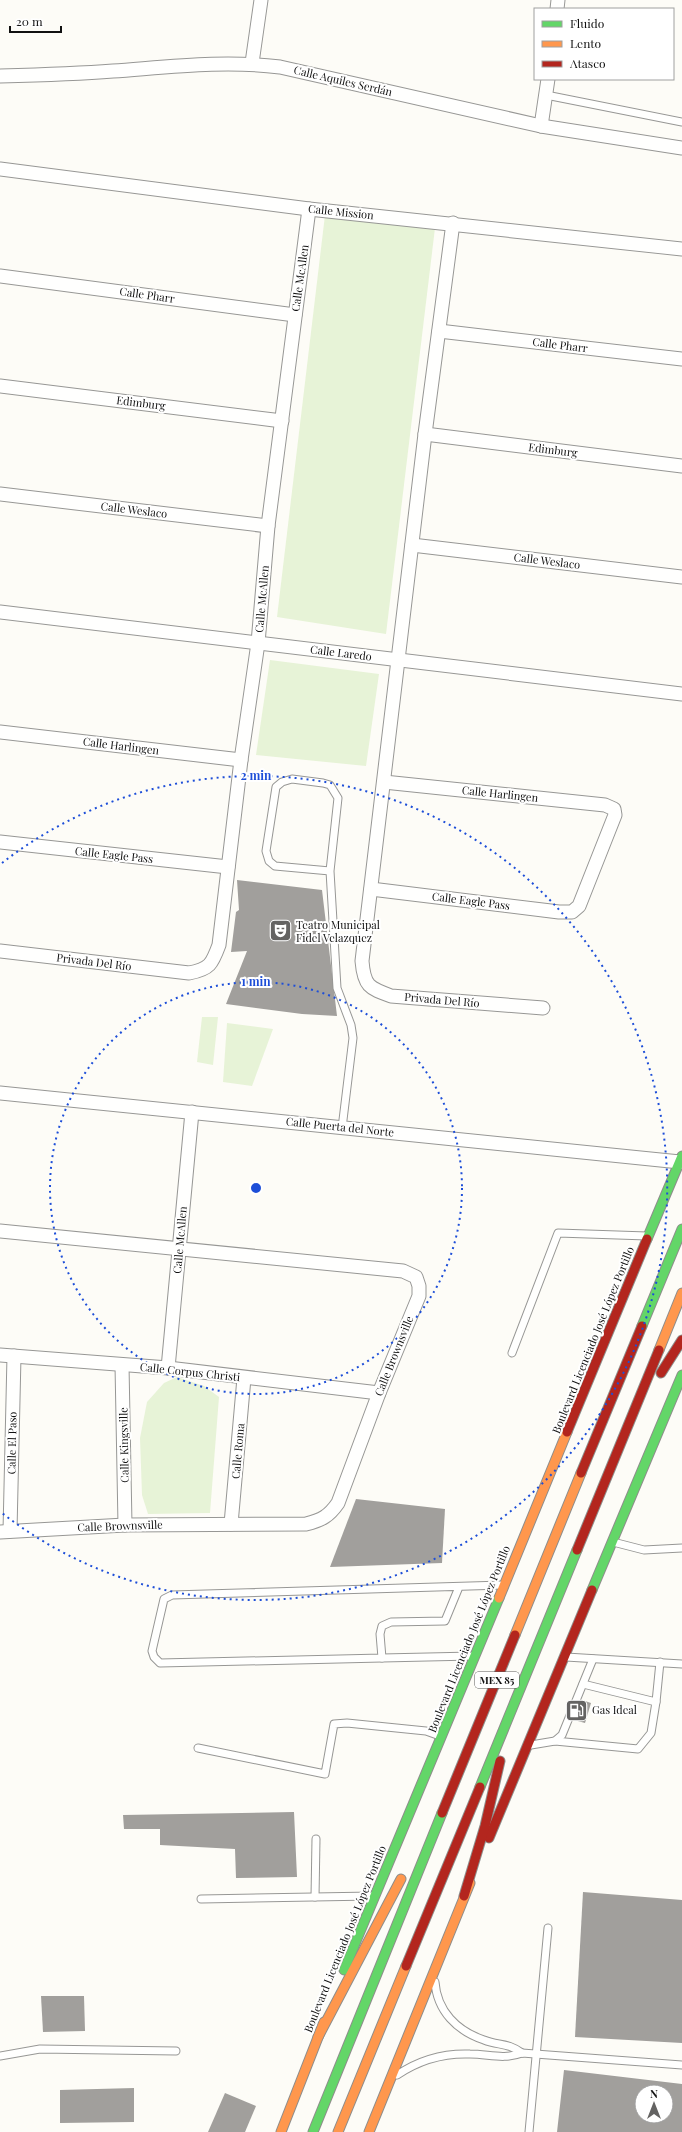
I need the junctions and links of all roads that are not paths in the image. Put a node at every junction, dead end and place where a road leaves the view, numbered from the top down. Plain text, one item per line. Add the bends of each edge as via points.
1 (261, 0) edge
2 (252, 63) junction
3 (0, 76) edge
4 (548, 80) edge
5 (546, 95) junction
6 (682, 122) edge
7 (541, 126) junction
8 (682, 148) edge
9 (0, 169) edge
10 (309, 209) junction
11 (453, 223) junction
12 (682, 249) edge
13 (0, 276) edge
14 (295, 315) junction
15 (439, 331) junction
16 (682, 358) edge
17 (0, 386) edge
18 (282, 421) junction
19 (424, 434) junction
20 (682, 466) edge
21 (0, 494) edge
22 (268, 526) junction
23 (412, 545) junction
24 (682, 577) edge
25 (0, 612) edge
26 (258, 642) junction
27 (397, 659) junction
28 (682, 694) edge
29 (0, 732) edge
30 (241, 760) junction
31 (384, 782) junction
32 (0, 842) edge
33 (228, 867) junction
34 (330, 871) junction
35 (371, 889) junction
36 (572, 912) joint
37 (0, 951) edge
38 (189, 972) joint
39 (544, 1008) dead end
40 (0, 1093) edge
41 (192, 1112) junction
42 (342, 1128) junction
43 (681, 1159) edge
44 (682, 1229) edge
45 (0, 1231) edge
46 (649, 1236) junction
47 (179, 1250) junction
48 (682, 1293) edge
49 (682, 1340) edge
50 (512, 1353) dead end
51 (0, 1355) edge
52 (14, 1356) junction
53 (122, 1365) junction
54 (168, 1368) junction
55 (682, 1375) edge
56 (244, 1378) junction
57 (379, 1393) junction
58 (632, 1417) junction
59 (231, 1524) junction
60 (126, 1525) junction
61 (5, 1531) edge
62 (613, 1542) junction
63 (682, 1548) edge
64 (505, 1585) junction
65 (459, 1587) junction
66 (474, 1656) junction
67 (565, 1657) junction
68 (382, 1658) junction
69 (593, 1659) junction
70 (660, 1662) junction
71 (682, 1664) edge
72 (583, 1684) junction
73 (656, 1702) junction
74 (508, 1716) junction
75 (442, 1737) junction
76 (555, 1740) junction
77 (528, 1745) junction
78 (198, 1748) dead end
79 (439, 1819) junction
80 (316, 1839) dead end
81 (415, 1853) dead end
82 (405, 1871) dead end
83 (374, 1896) junction
84 (464, 1896) junction
85 (315, 1897) junction
86 (201, 1899) dead end
87 (548, 1928) dead end
88 (434, 1973) junction
89 (318, 2037) junction
90 (176, 2051) dead end
91 (522, 2053) junction
92 (537, 2054) junction
93 (0, 2056) edge
94 (682, 2065) edge
95 (390, 2080) junction
96 (281, 2132) edge
97 (313, 2132) edge
98 (338, 2132) edge
99 (369, 2132) edge
100 (529, 2132) edge

1 - 2 street
2 - 3 street, Calle Aquiles Serdán
2 - 7 street, Calle Aquiles Serdán via 280,67
4 - 5 street
5 - 6 lane
5 - 7 street
7 - 8 street, Calle Aquiles Serdán
9 - 10 street, Calle Mission
10 - 11 street, Calle Mission
10 - 14 street, Calle McAllen
11 - 12 street, Calle Mission
11 - 15 street
13 - 14 street, Calle Pharr
14 - 18 street, Calle McAllen
15 - 16 street, Calle Pharr
15 - 19 street
17 - 18 street, Edimburg
18 - 22 street, Calle McAllen
19 - 20 street, Edimburg
19 - 23 street
21 - 22 street, Calle Weslaco
22 - 26 street, Calle McAllen
23 - 24 street, Calle Weslaco
23 - 27 street
25 - 26 street, Calle Laredo
26 - 27 street, Calle Laredo
26 - 30 street, Calle McAllen
27 - 28 street, Calle Laredo
27 - 31 street
29 - 30 street, Calle Harlingen
30 - 33 street, Calle McAllen
31 - 35 street
31 - 36 street, Calle Harlingen via 605,805 614,809 614,818 579,906
32 - 33 street, Calle Eagle Pass
33 - 38 street, Calle McAllen via 219,945 212,963 200,971
34 - 34 lane via 338,798 330,785 292,779 282,782 276,787 266,851 269,861 275,866
34 - 42 lane via 337,988 351,1025 353,1038
35 - 36 street, Calle Eagle Pass
35 - 39 street, Privada Del Río via 362,961 363,977 367,985 392,996
37 - 38 street, Privada Del Río
40 - 41 street, Calle Puerta del Norte
41 - 42 street, Calle Puerta del Norte
41 - 47 street, Calle McAllen
42 - 43 street, Calle Puerta del Norte
43 - 46 main road, Boulevard Licenciado José López Portillo
44 - 79 main road, MEX 85
45 - 47 street, Calle Brownsville
46 - 50 lane via 558,1233
46 - 64 main road, Boulevard Licenciado José López Portillo
47 - 54 street, Calle McAllen
47 - 57 street, Calle Brownsville via 396,1270 411,1274 418,1281 419,1296
48 - 58 main road, MEX 85
49 - 58 main road
51 - 52 street, Calle Corpus Christi
52 - 53 street, Calle Corpus Christi
52 - 61 street, Calle El Paso
53 - 54 street, Calle Corpus Christi
53 - 60 street, Calle Kingsville
54 - 56 street, Calle Corpus Christi
55 - 62 main road
56 - 57 street, Calle Corpus Christi
56 - 59 street, Calle Roma
57 - 59 street, Calle Brownsville via 338,1503 329,1515 306,1524
58 - 74 main road, MEX 85
59 - 60 street, Calle Brownsville
60 - 61 street, Calle Brownsville
62 - 63 lane via 644,1550
62 - 67 main road
64 - 65 lane
64 - 66 main road, Boulevard Licenciado José López Portillo
65 - 68 lane via 445,1621 391,1622 382,1626
65 - 68 lane via 172,1596 164,1600 152,1651 160,1663
66 - 68 lane
66 - 75 main road, Boulevard Licenciado José López Portillo
67 - 69 lane
67 - 77 main road
69 - 70 lane
69 - 72 lane
70 - 71 lane
70 - 73 lane
72 - 73 lane
72 - 76 lane via 562,1735
73 - 76 lane via 651,1733 638,1749
74 - 84 main road via 492,1797
74 - 98 main road, MEX 85
75 - 78 lane via 426,1731 334,1724 325,1774
75 - 83 main road, Boulevard Licenciado José López Portillo
76 - 77 lane
77 - 84 main road
79 - 81 main road
79 - 97 main road, MEX 85
80 - 85 lane
82 - 89 main road
83 - 85 lane
83 - 89 main road, Boulevard Licenciado José López Portillo
84 - 88 main road
85 - 86 lane
87 - 92 lane
88 - 91 lane via 438,2000 452,2022 485,2041 511,2045
88 - 95 main road
89 - 96 main road, Boulevard Licenciado José López Portillo
90 - 93 lane via 40,2049
91 - 92 lane
91 - 95 lane via 509,2058 471,2054 439,2055 411,2067
92 - 94 lane
92 - 100 lane
95 - 99 main road

